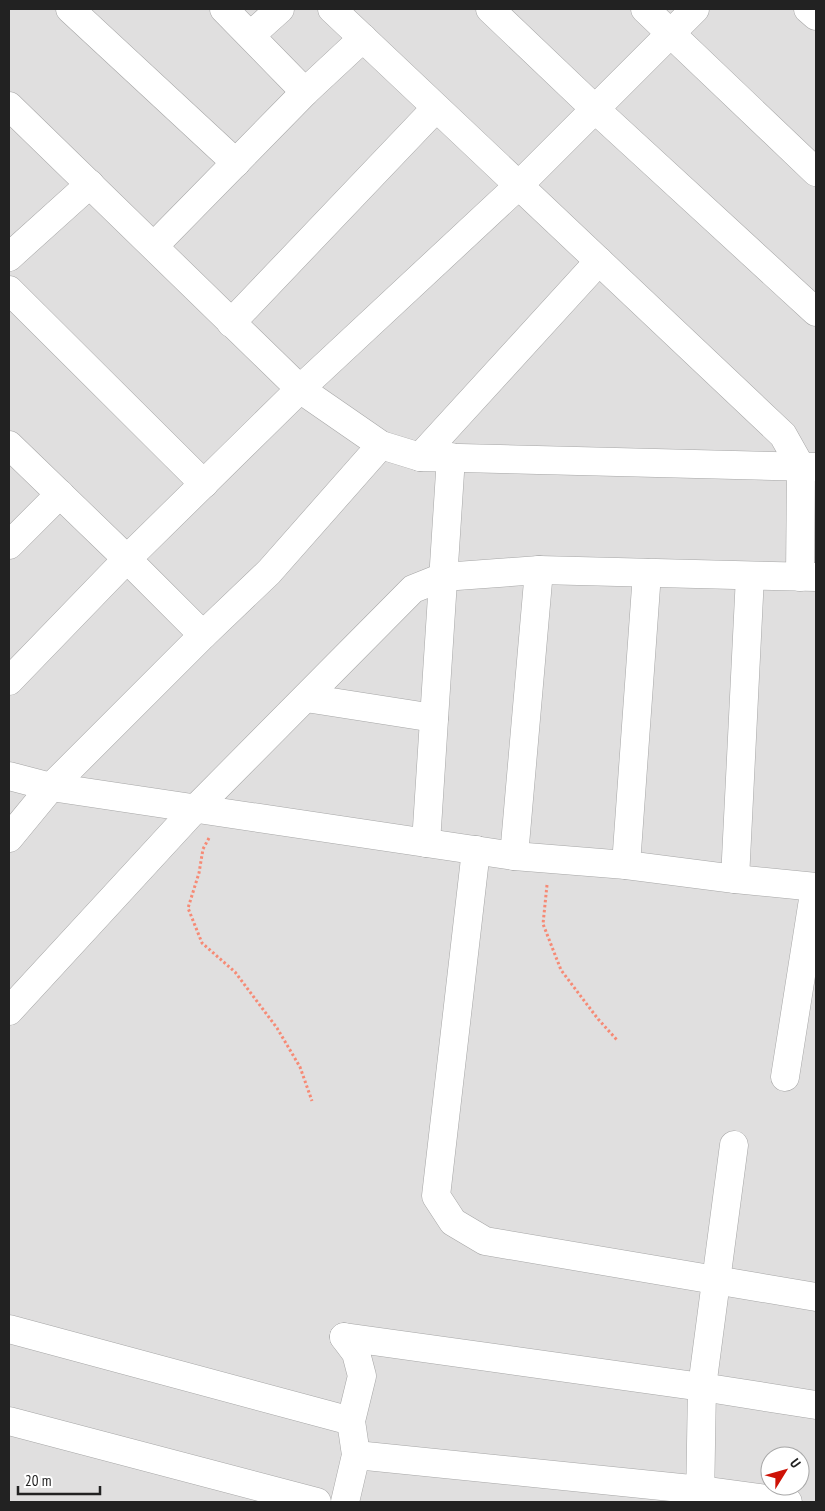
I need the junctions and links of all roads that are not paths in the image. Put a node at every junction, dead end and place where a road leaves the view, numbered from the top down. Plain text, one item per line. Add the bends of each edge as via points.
1 (70, 9) edge
2 (224, 9) edge
3 (280, 9) edge
4 (332, 9) edge
5 (490, 9) edge
6 (645, 9) edge
7 (695, 9) edge
8 (808, 9) edge
9 (816, 16) edge
10 (670, 34) junction
11 (250, 35) junction
12 (363, 38) junction
13 (305, 92) junction
14 (9, 106) edge
15 (436, 108) junction
16 (595, 109) junction
17 (236, 163) junction
18 (816, 172) edge
19 (90, 184) junction
20 (519, 185) junction
21 (154, 246) junction
22 (9, 257) edge
23 (599, 261) junction
24 (9, 290) edge
25 (816, 312) edge
26 (231, 323) junction
27 (300, 389) junction
28 (9, 445) edge
29 (381, 445) junction
30 (420, 457) junction
31 (451, 458) junction
32 (809, 467) edge
33 (204, 484) junction
34 (60, 494) junction
35 (9, 545) edge
36 (127, 559) junction
37 (539, 570) junction
38 (648, 573) junction
39 (750, 576) junction
40 (443, 577) junction
41 (808, 577) edge
42 (203, 635) junction
43 (9, 682) edge
44 (306, 698) junction
45 (434, 718) junction
46 (9, 776) edge
47 (51, 787) junction
48 (208, 811) junction
49 (9, 838) edge
50 (426, 843) junction
51 (476, 850) junction
52 (514, 856) junction
53 (626, 865) junction
54 (735, 879) junction
55 (816, 887) edge
56 (9, 1011) edge
57 (786, 1077) dead end
58 (734, 1145) dead end
59 (715, 1279) junction
60 (816, 1297) edge
61 (9, 1329) edge
62 (702, 1386) junction
63 (816, 1405) edge
64 (9, 1421) edge
65 (351, 1421) junction
66 (356, 1455) junction
67 (700, 1496) edge
68 (317, 1502) edge
69 (345, 1502) edge
70 (788, 1502) edge

1 - 17 street
2 - 11 street
3 - 11 street
4 - 12 street
5 - 16 street
6 - 10 street
7 - 10 street
8 - 9 street
10 - 16 street
10 - 18 street
11 - 13 street
12 - 13 street
12 - 15 street
13 - 17 street
14 - 19 street
15 - 20 street
15 - 26 street
16 - 20 street
16 - 25 street
17 - 21 street
19 - 21 street
19 - 22 street
20 - 23 street
20 - 27 street
21 - 26 street
23 - 30 street
23 - 32 street via 783,434
24 - 33 street
26 - 27 street
27 - 29 street
27 - 33 street
28 - 34 street
29 - 30 street
29 - 42 street via 269,572
30 - 31 street
31 - 32 street
31 - 40 street
32 - 41 street
33 - 36 street
34 - 35 street
34 - 36 street
36 - 42 street
36 - 43 street
37 - 38 street
37 - 40 street
37 - 52 street
38 - 39 street
38 - 53 street
39 - 41 street
39 - 54 street
40 - 44 street via 413,589
40 - 45 street
42 - 47 street
44 - 45 street
44 - 48 street
45 - 50 street
46 - 47 street
47 - 48 street
47 - 49 street
48 - 50 street
48 - 56 street
50 - 51 street
51 - 52 street
51 - 59 street via 436,1196 453,1222 485,1241
52 - 53 street
53 - 54 street
54 - 55 street
55 - 57 street
58 - 59 street
59 - 60 street
59 - 62 street
61 - 65 street
62 - 63 street
62 - 65 street via 344,1337 356,1353 362,1376
62 - 67 street
64 - 68 street
65 - 66 street
66 - 67 street
66 - 69 street
67 - 70 street

